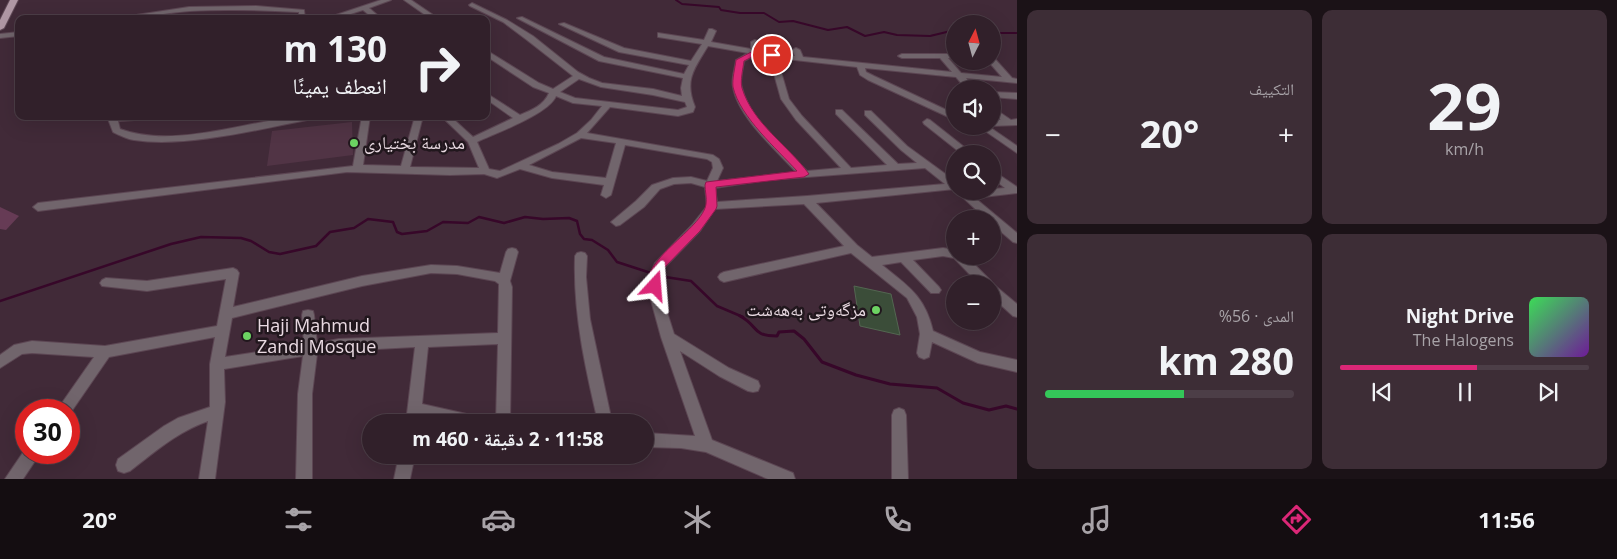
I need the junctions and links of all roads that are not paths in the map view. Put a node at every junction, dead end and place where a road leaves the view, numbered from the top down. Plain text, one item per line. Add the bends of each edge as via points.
1 (14, 0) edge
2 (298, 0) edge
3 (388, 0) edge
4 (406, 0) edge
5 (472, 5) dead end
6 (363, 8) junction
7 (189, 9) junction
8 (290, 9) junction
9 (143, 15) edge
10 (185, 15) edge
11 (302, 15) edge
12 (340, 15) edge
13 (373, 15) edge
14 (430, 15) edge
15 (520, 18) dead end
16 (562, 24) dead end
17 (0, 28) edge
18 (712, 31) dead end
19 (15, 34) edge
20 (661, 35) dead end
21 (0, 36) edge
22 (755, 42) dead end
23 (707, 44) junction
24 (796, 50) dead end
25 (755, 52) junction
26 (490, 55) edge
27 (772, 55) junction
28 (942, 56) junction
29 (946, 56) edge
30 (797, 59) junction
31 (694, 64) junction
32 (860, 66) junction
33 (1001, 69) edge
34 (910, 71) junction
35 (578, 76) junction
36 (688, 77) junction
37 (961, 77) junction
38 (964, 80) edge
39 (1014, 81) edge
40 (554, 92) junction
41 (1001, 95) edge
42 (1017, 96) edge
43 (490, 98) edge
44 (688, 100) junction
45 (608, 104) junction
46 (839, 112) dead end
47 (946, 112) edge
48 (868, 113) dead end
49 (1001, 115) edge
50 (520, 119) junction
51 (113, 120) edge
52 (274, 120) edge
53 (365, 120) edge
54 (418, 120) edge
55 (449, 120) edge
56 (927, 122) dead end
57 (1013, 122) edge
58 (580, 135) junction
59 (995, 135) edge
60 (621, 141) junction
61 (472, 142) junction
62 (956, 145) edge
63 (1017, 150) edge
64 (928, 165) junction
65 (521, 166) junction
66 (895, 167) junction
67 (358, 168) junction
68 (405, 169) junction
69 (848, 170) junction
70 (485, 171) junction
71 (804, 174) junction
72 (946, 179) edge
73 (1001, 179) edge
74 (610, 182) junction
75 (710, 185) junction
76 (946, 187) edge
77 (1016, 190) edge
78 (1001, 191) edge
79 (606, 195) dead end
80 (807, 200) junction
81 (972, 200) edge
82 (712, 206) junction
83 (38, 207) dead end
84 (616, 222) dead end
85 (1017, 239) edge
86 (854, 248) junction
87 (512, 252) dead end
88 (946, 252) edge
89 (581, 256) dead end
90 (903, 257) junction
91 (870, 262) junction
92 (968, 265) edge
93 (978, 275) edge
94 (724, 277) dead end
95 (504, 281) junction
96 (106, 283) dead end
97 (935, 290) dead end
98 (1001, 297) edge
99 (1017, 312) edge
100 (226, 314) junction
101 (308, 315) dead end
102 (224, 330) junction
103 (927, 334) junction
104 (668, 337) junction
105 (504, 338) junction
106 (422, 341) junction
107 (311, 349) junction
108 (105, 352) junction
109 (924, 353) dead end
110 (0, 362) edge
111 (217, 364) junction
112 (1017, 366) edge
113 (753, 386) dead end
114 (72, 399) edge
115 (216, 411) junction
116 (415, 414) edge
117 (504, 414) edge
118 (603, 414) edge
119 (899, 415) dead end
120 (654, 440) edge
121 (706, 446) junction
122 (24, 464) edge
123 (405, 464) edge
124 (124, 465) dead end
125 (13, 479) edge
126 (207, 479) edge
127 (304, 479) edge
128 (402, 479) edge
129 (787, 479) edge
130 (900, 479) edge

1 - 17 main road
2 - 8 street
3 - 6 street
4 - 14 street
5 - 35 street via 530,38
6 - 12 street
6 - 13 street
7 - 8 street
7 - 9 street
7 - 10 street
8 - 11 street via 302,11
15 - 36 street via 602,59
16 - 31 street via 622,50
18 - 23 street
19 - 21 street
20 - 23 street
22 - 25 street
23 - 25 street
23 - 31 street
24 - 30 street
25 - 27 street
25 - 71 street via 740,60 737,87 740,95 758,123
26 - 40 street via 529,81
27 - 30 street
27 - 69 street via 785,99
28 - 29 street
28 - 34 street via 902,56
28 - 37 street
30 - 32 street
31 - 36 street
32 - 34 street
32 - 47 street via 863,73 871,78
33 - 39 street
34 - 37 street
35 - 40 street
35 - 44 street via 601,85
36 - 44 street via 685,89
37 - 38 street
37 - 39 street
40 - 45 street via 573,100
40 - 50 street via 550,101 540,109
41 - 42 street
43 - 50 street
44 - 45 street via 690,110 678,112
45 - 58 street
46 - 66 street
48 - 64 street via 904,148
49 - 57 street
50 - 61 street
51 - 52 street via 113,128 118,133 155,138 203,136
53 - 67 street
54 - 68 street
55 - 61 street
56 - 62 street
58 - 60 street
58 - 65 street
59 - 63 street
60 - 74 street
60 - 75 street via 710,157 718,168
61 - 70 street
64 - 66 street
64 - 72 street
65 - 70 street via 497,175
65 - 74 street via 552,175
66 - 69 street
67 - 68 street
67 - 83 street
68 - 70 street
69 - 71 street
71 - 75 street
73 - 77 street
74 - 79 street
75 - 82 street
75 - 84 street via 691,180 663,183
76 - 80 street
77 - 78 street
80 - 82 street
80 - 86 street
81 - 85 street
82 - 104 street via 657,273 655,294
86 - 91 street
86 - 94 street
87 - 95 street
88 - 90 street
89 - 118 street via 580,299 584,330
90 - 91 street
90 - 97 street
91 - 103 street via 911,295 923,316
92 - 93 street
95 - 100 street via 480,273 431,269 362,281
95 - 105 street
96 - 100 street via 154,285 233,273
98 - 99 street
100 - 102 street
101 - 107 street
102 - 108 street
102 - 111 street
103 - 109 street
103 - 112 street via 978,357
104 - 113 street
104 - 121 street
105 - 106 street
105 - 117 street
106 - 107 street
106 - 116 street
107 - 111 street
107 - 127 street via 305,394
108 - 110 street via 32,347 19,349
108 - 114 street
111 - 115 street
115 - 124 street via 169,431
115 - 126 street
119 - 130 street
120 - 121 street
121 - 129 street
122 - 125 street
123 - 128 street

